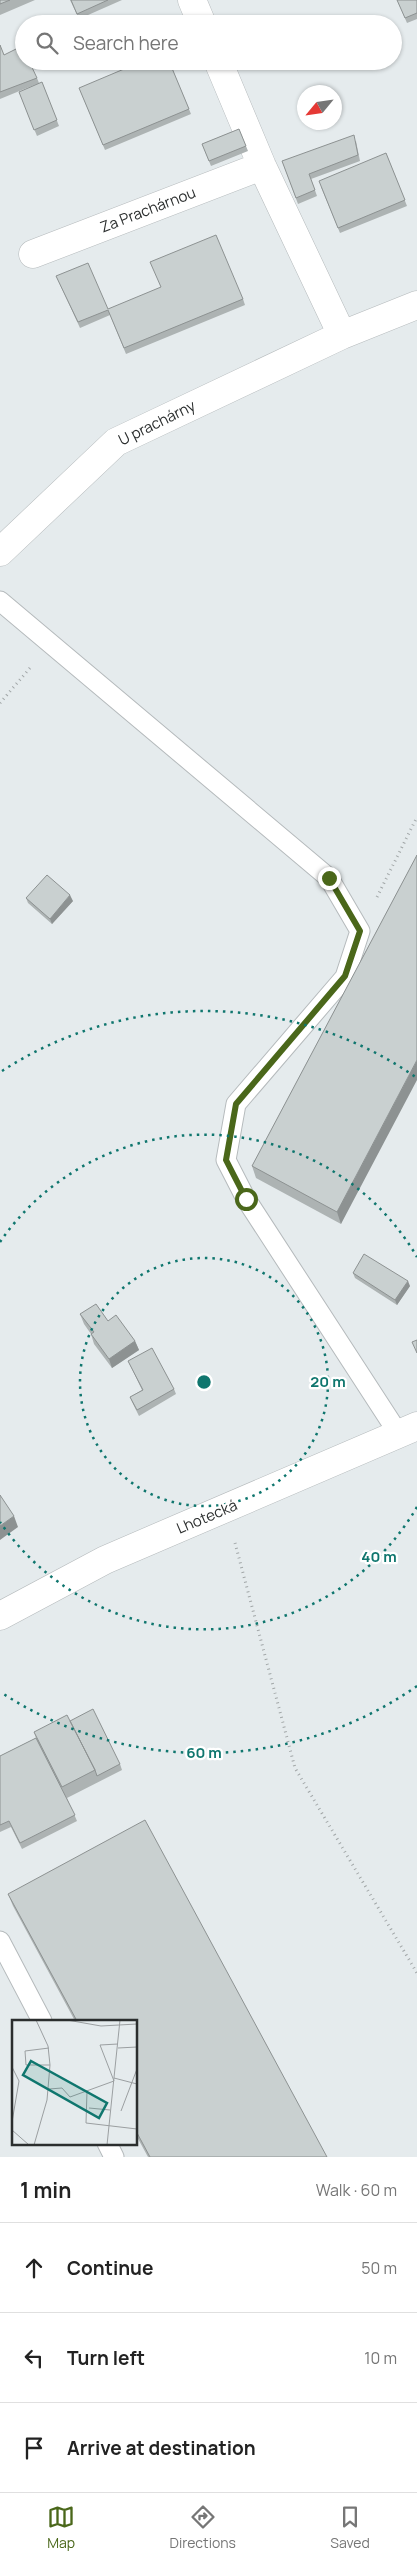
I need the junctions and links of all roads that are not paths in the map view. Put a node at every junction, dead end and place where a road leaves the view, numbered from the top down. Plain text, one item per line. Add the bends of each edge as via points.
1 (192, 0) edge
2 (198, 15) edge
3 (222, 70) edge
4 (262, 166) junction
5 (33, 254) dead end
6 (417, 305) edge
7 (342, 335) junction
8 (0, 552) edge
9 (0, 601) edge
10 (408, 1430) edge
11 (0, 1616) edge
12 (0, 1941) edge
13 (41, 2020) edge
14 (108, 2144) edge
15 (114, 2157) edge

1 - 2 street
3 - 4 street
4 - 5 street, Za Prachárnou
4 - 7 street
6 - 7 street, U prachárny
7 - 8 street, U prachárny via 116,442
9 - 10 lane via 329,878 360,931 345,976 236,1104 226,1160 246,1199
10 - 11 street, Lhotecká via 105,1560
12 - 13 lane
14 - 15 lane

